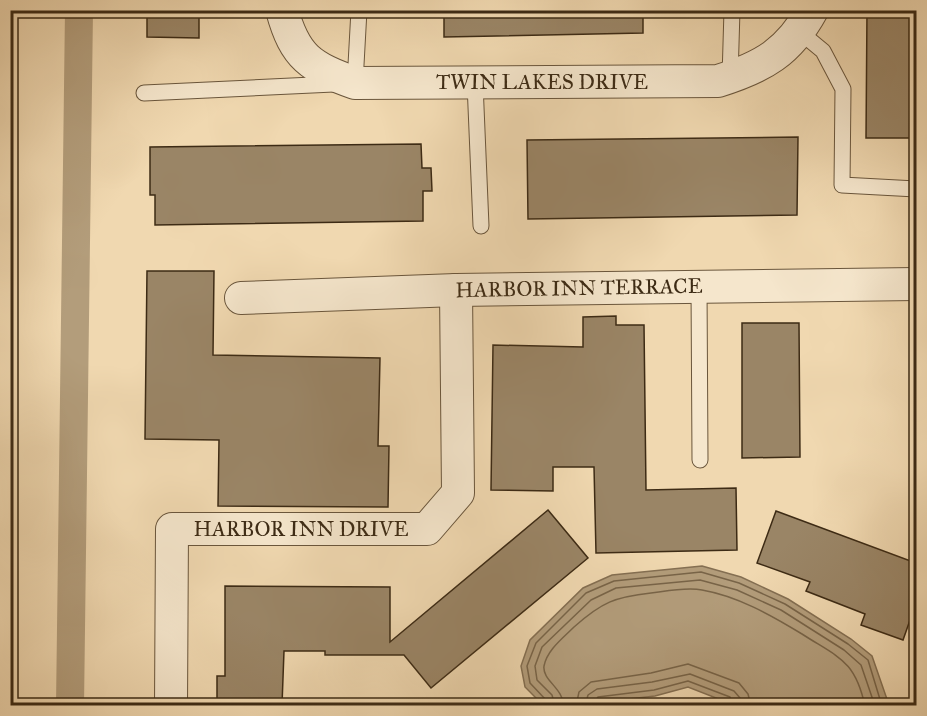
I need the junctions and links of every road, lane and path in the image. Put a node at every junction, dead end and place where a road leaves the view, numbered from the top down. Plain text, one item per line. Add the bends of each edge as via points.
1 (282, 10) edge
2 (359, 10) edge
3 (732, 10) edge
4 (806, 21) edge
5 (730, 78) junction
6 (355, 83) junction
7 (475, 83) junction
8 (144, 93) dead end
9 (916, 189) edge
10 (481, 226) dead end
11 (916, 284) edge
12 (699, 286) junction
13 (456, 290) junction
14 (241, 298) dead end
15 (700, 460) dead end
16 (171, 705) edge

1 - 6 street, TWIN LAKES DRIVE via 295,48 320,70
2 - 6 lane
3 - 5 lane
4 - 5 street, TWIN LAKES DRIVE via 776,57
4 - 9 lane via 843,89 842,185
5 - 7 street, TWIN LAKES DRIVE
6 - 7 street, TWIN LAKES DRIVE
6 - 8 lane
7 - 10 lane
11 - 12 street, HARBOR INN TERRACE
12 - 13 street, HARBOR INN TERRACE
12 - 15 lane
13 - 14 street, HARBOR INN TERRACE
13 - 16 street, HARBOR INN DRIVE via 458,493 427,529 172,529

